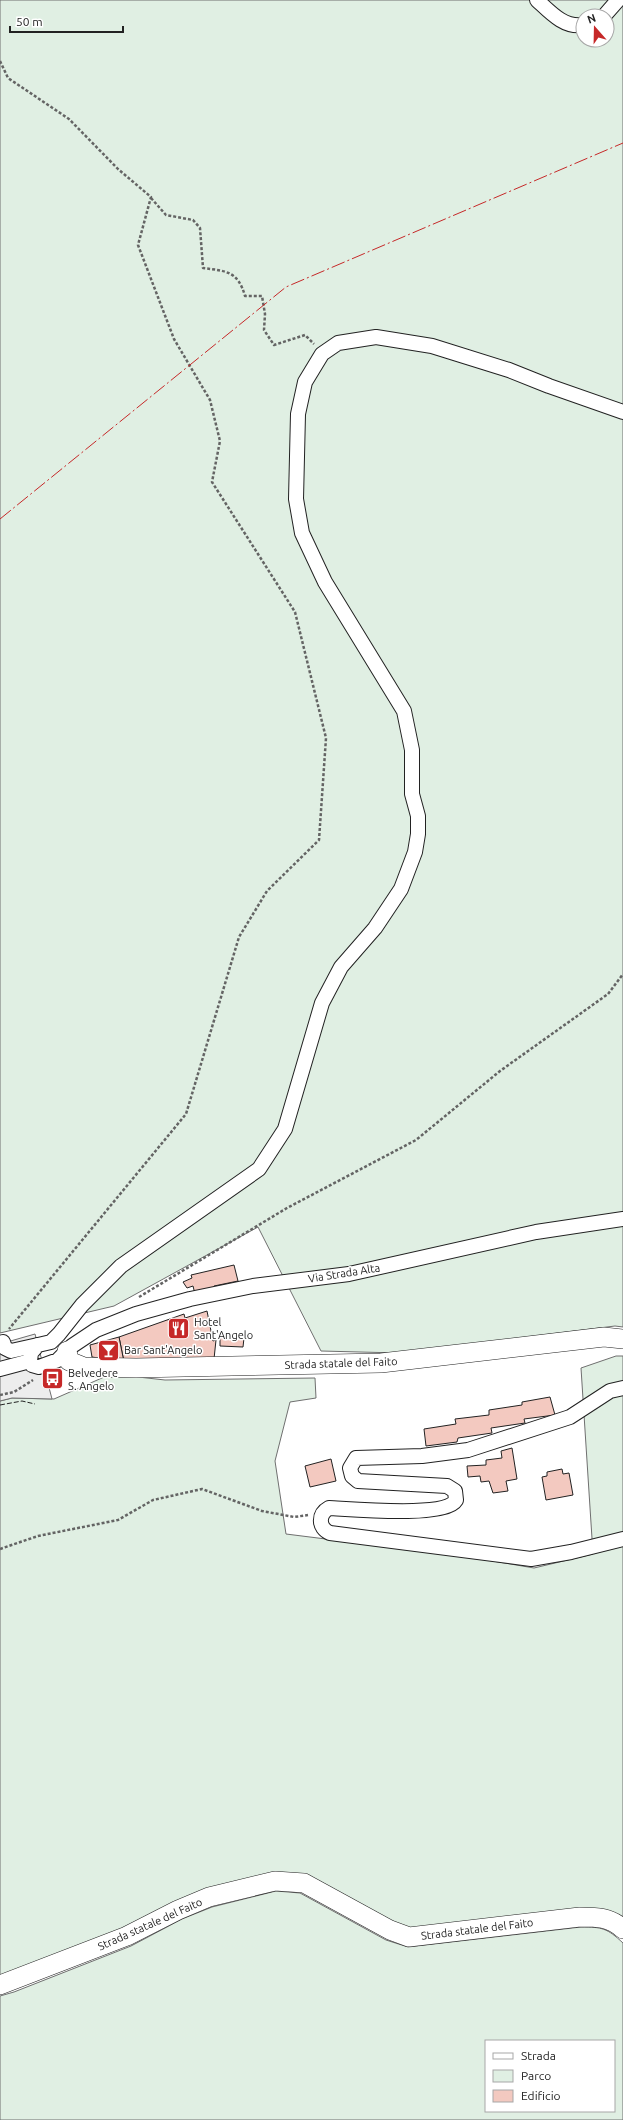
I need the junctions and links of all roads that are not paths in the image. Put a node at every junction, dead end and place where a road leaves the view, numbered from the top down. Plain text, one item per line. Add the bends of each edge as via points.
1 (537, 0) edge
2 (618, 0) edge
3 (611, 8) edge
4 (575, 25) edge
5 (623, 412) edge
6 (623, 1219) edge
7 (623, 1339) edge
8 (3, 1342) road end
9 (38, 1345) junction
10 (70, 1348) junction
11 (36, 1363) junction
12 (0, 1369) edge
13 (623, 1388) edge
14 (623, 1539) edge
15 (623, 1929) edge
16 (0, 1985) edge

1 - 4 street via 556,18
2 - 3 street
5 - 9 street via 509,370 432,346 376,337 338,343 322,354 305,382 298,414 296,498 302,533 325,582 404,710 412,750 412,794 418,816 415,852 401,889 375,928 341,967 322,1003 284,1129 259,1169 121,1266 82,1305 51,1342
6 - 10 street, Via Strada Alta via 536,1232 349,1274 253,1286 190,1299 136,1314 96,1330
7 - 10 street, Strada statale del Faito via 604,1338 381,1363 136,1368 84,1367 69,1361
8 - 9 street via 11,1351
9 - 11 street via 31,1353
10 - 11 street, Via Strada Alta via 58,1360
11 - 12 street, Via Strada Alta
13 - 14 street via 610,1391 570,1417 468,1450 422,1456 356,1458 351,1464 352,1476 358,1481 450,1486 455,1490 457,1497 454,1503 446,1508 400,1511 329,1508 323,1513 321,1525 330,1533 531,1560
15 - 16 street, Strada statale del Faito via 615,1922 601,1917 580,1917 409,1937 390,1930 304,1883 275,1881 209,1897 126,1936

